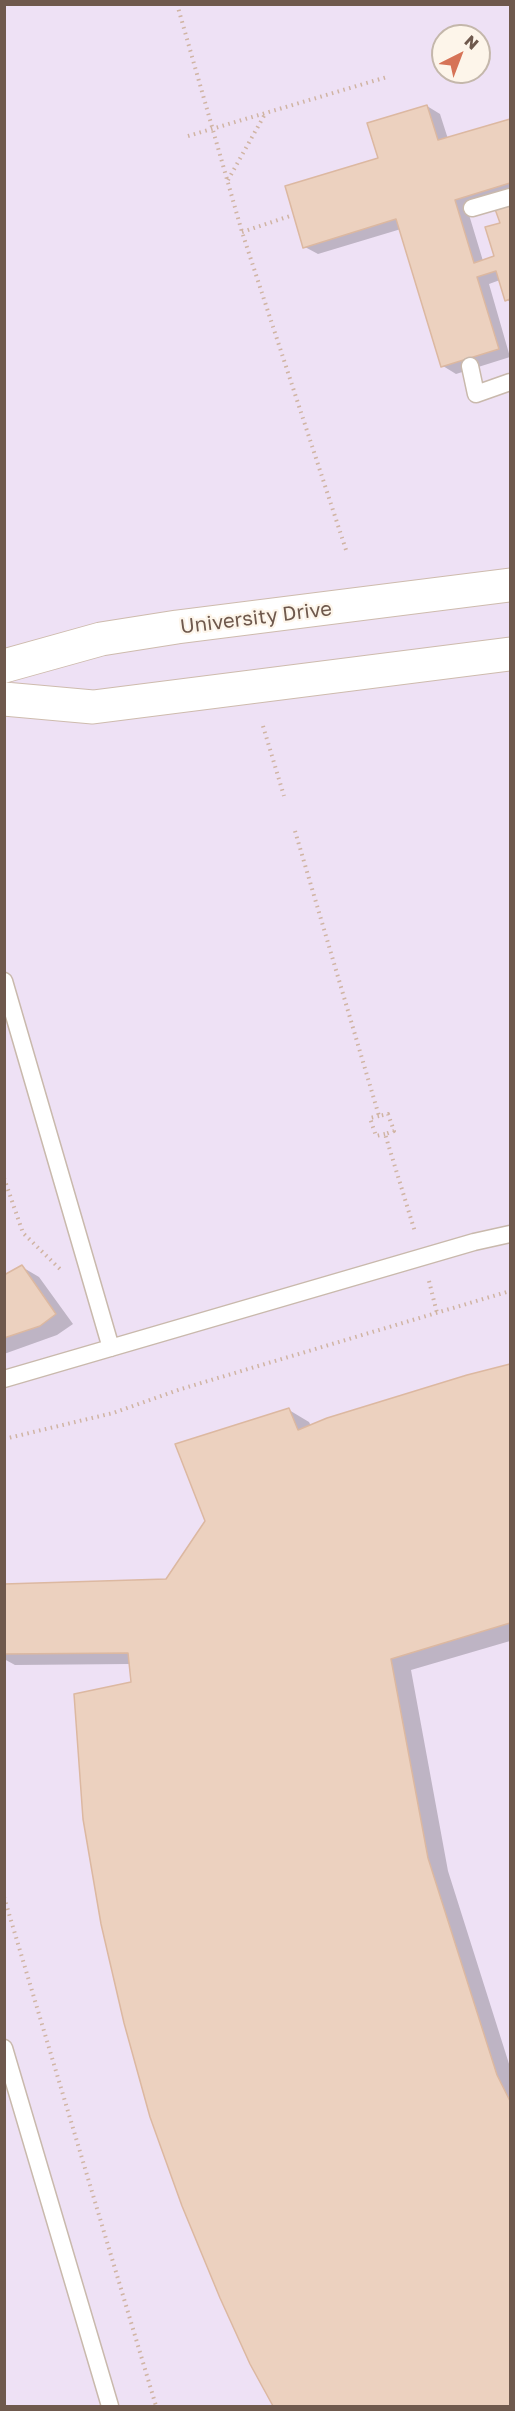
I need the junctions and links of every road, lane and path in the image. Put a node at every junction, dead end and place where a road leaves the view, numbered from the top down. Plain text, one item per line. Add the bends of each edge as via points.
1 (177, 4) edge
2 (387, 77) dead end
3 (266, 114) junction
4 (213, 129) junction
5 (188, 136) dead end
6 (228, 181) junction
7 (510, 197) edge
8 (472, 208) dead end
9 (290, 216) dead end
10 (242, 232) junction
11 (470, 366) dead end
12 (510, 382) edge
13 (347, 553) dead end
14 (510, 585) edge
15 (510, 654) edge
16 (4, 666) edge
17 (4, 699) edge
18 (263, 726) dead end
19 (284, 796) dead end
20 (295, 831) dead end
21 (4, 981) edge
22 (379, 1116) junction
23 (385, 1134) junction
24 (4, 1178) edge
25 (510, 1234) edge
26 (416, 1236) dead end
27 (428, 1278) dead end
28 (65, 1280) dead end
29 (510, 1291) edge
30 (437, 1313) junction
31 (111, 1348) junction
32 (4, 1379) edge
33 (4, 1439) edge
34 (4, 1897) edge
35 (4, 2048) edge
36 (110, 2406) edge
37 (156, 2406) edge

1 - 4 path
2 - 3 path
3 - 4 path
3 - 6 path
4 - 5 path
4 - 6 path
6 - 10 path
7 - 8 lane
9 - 10 path
10 - 13 path
11 - 12 lane via 476,394
14 - 16 street, University Drive via 101,639
15 - 17 street via 93,707
18 - 19 path
20 - 22 path
21 - 31 lane
22 - 23 path via 388,1114 394,1131
22 - 23 path via 370,1118 376,1136
23 - 26 path
24 - 28 path via 22,1233 62,1271
25 - 31 lane
27 - 30 path
29 - 30 path
30 - 33 path via 113,1413
31 - 32 lane
34 - 37 path
35 - 36 lane

